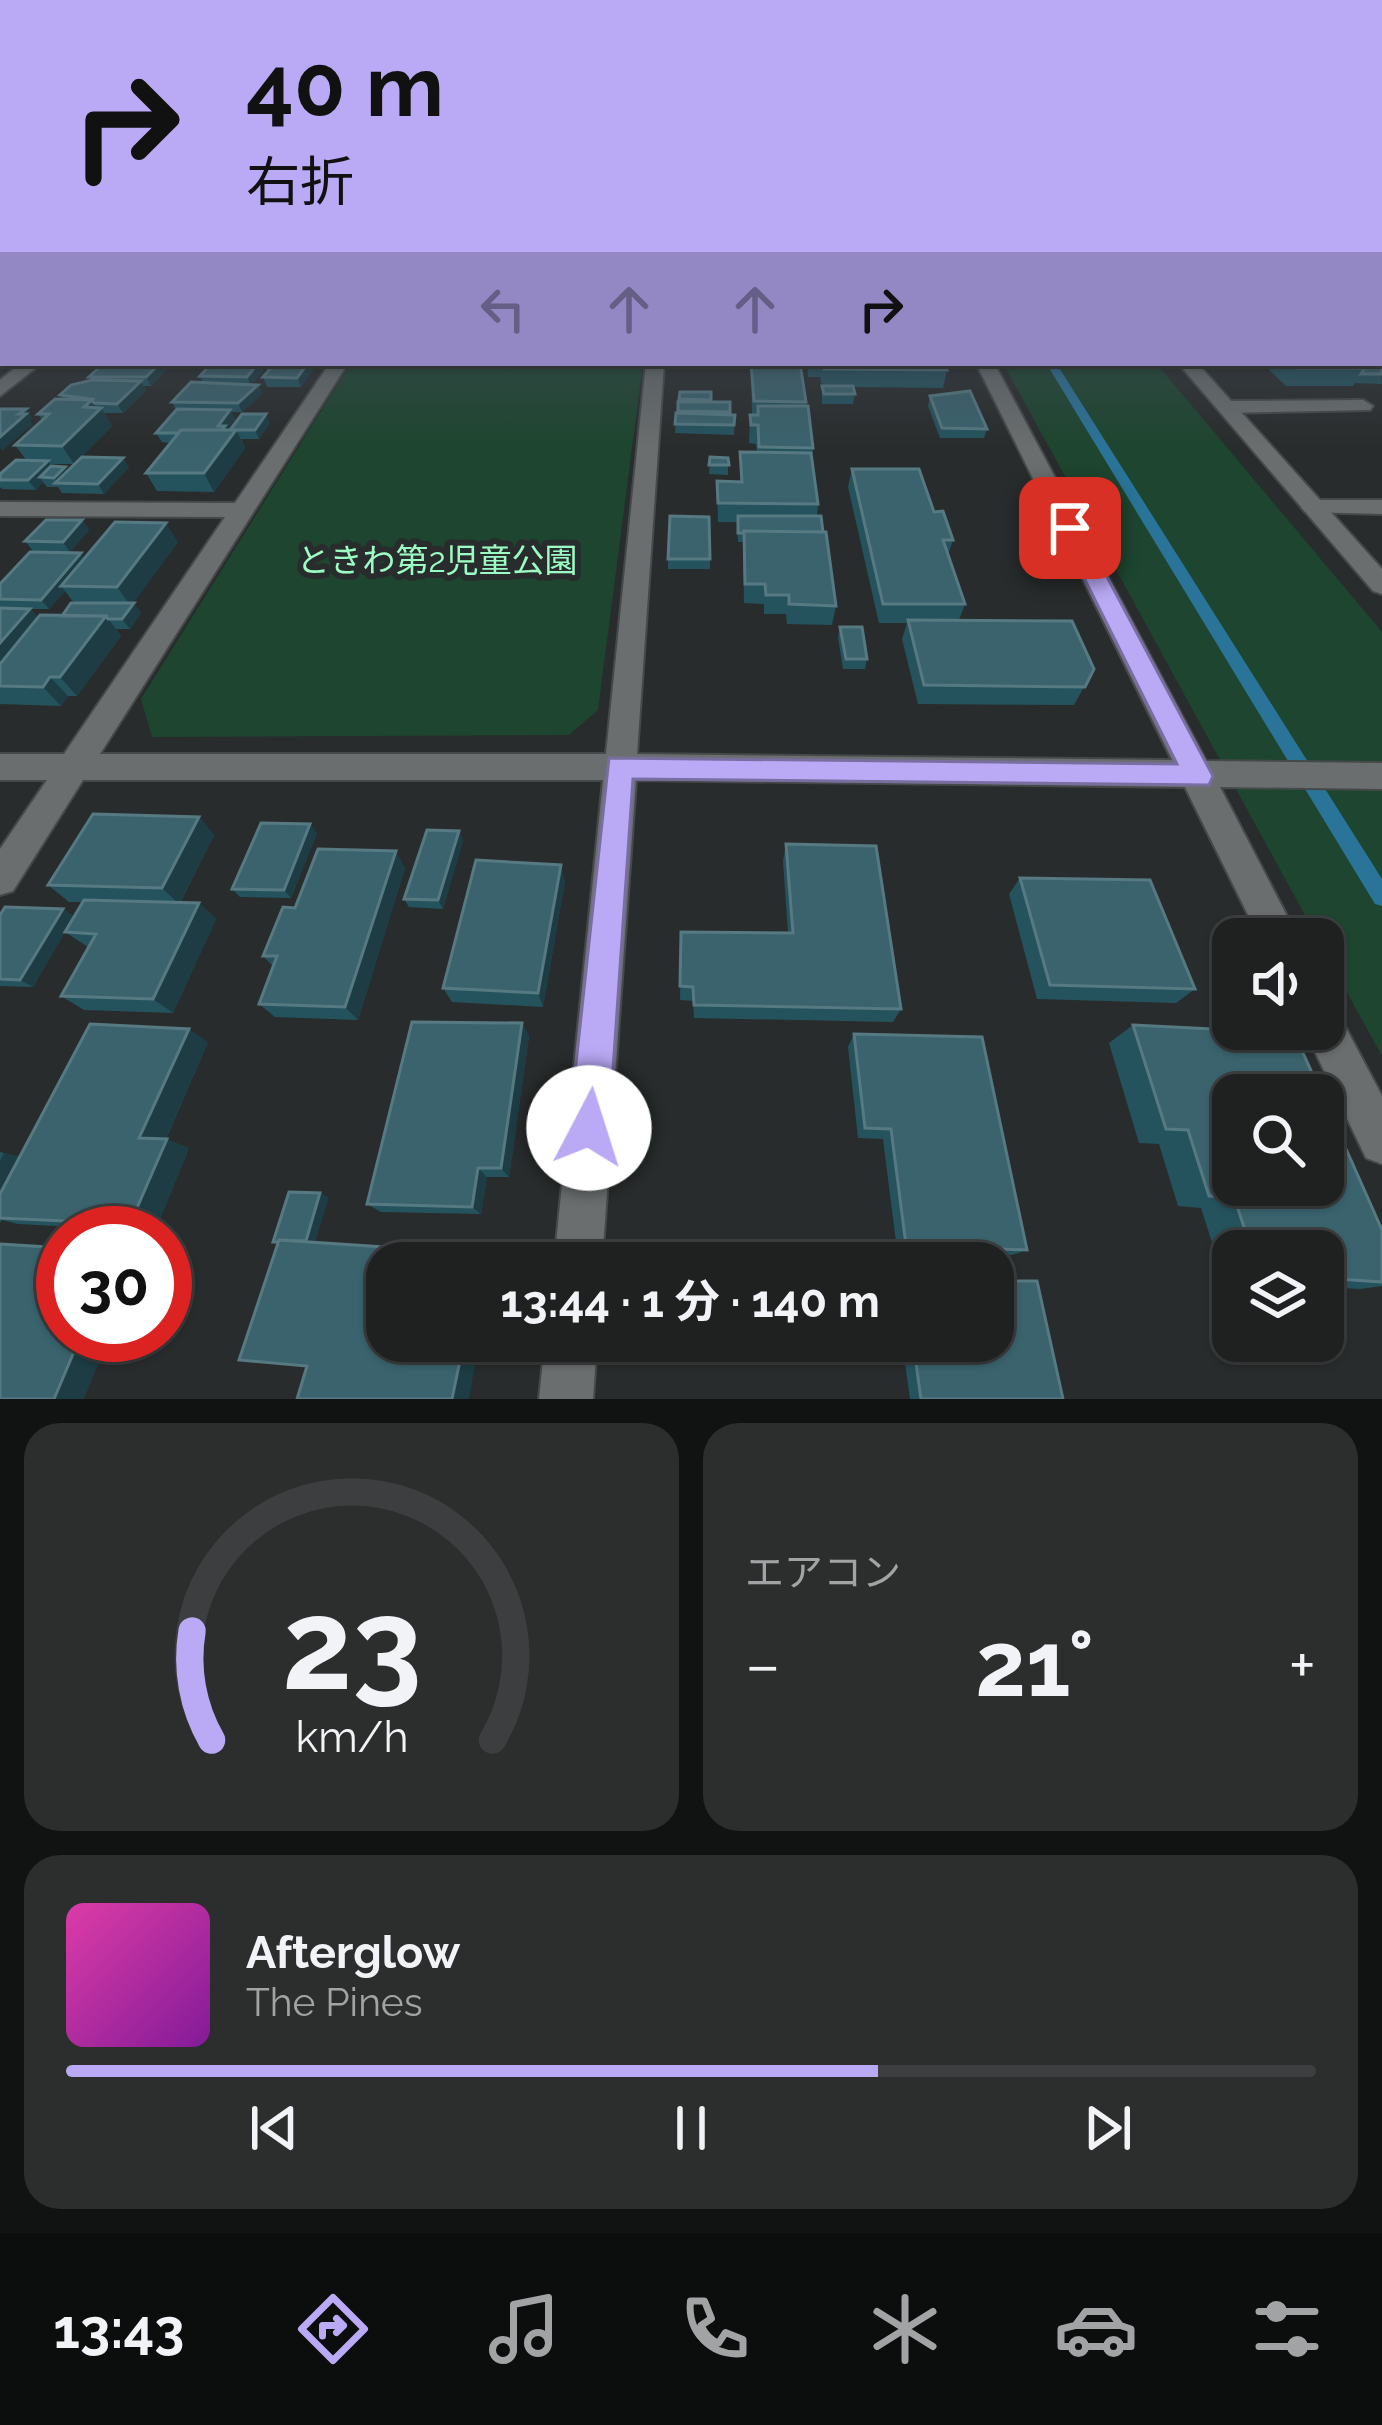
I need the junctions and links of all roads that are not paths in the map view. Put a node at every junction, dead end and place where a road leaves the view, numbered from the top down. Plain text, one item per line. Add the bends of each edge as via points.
1 (29, 366) edge
2 (337, 366) edge
3 (655, 366) edge
4 (988, 366) edge
5 (1190, 366) edge
6 (0, 390) edge
7 (1363, 406) dead end
8 (1226, 407) junction
9 (1313, 507) junction
10 (0, 508) edge
11 (1382, 508) edge
12 (241, 511) junction
13 (1382, 585) edge
14 (0, 767) edge
15 (73, 767) junction
16 (619, 767) junction
17 (1198, 776) junction
18 (1382, 776) edge
19 (0, 879) edge
20 (1269, 918) edge
21 (1336, 1050) edge
22 (1382, 1142) edge
23 (580, 1242) edge
24 (569, 1362) edge
25 (566, 1399) edge

1 - 6 street
2 - 12 street
3 - 16 street
4 - 17 street
5 - 8 street
7 - 8 street
8 - 9 street
9 - 11 street
9 - 13 street
10 - 12 street
12 - 15 street
14 - 15 street
15 - 16 street
15 - 19 street
16 - 17 street
16 - 23 street
17 - 18 street
17 - 20 street
21 - 22 street
24 - 25 street

